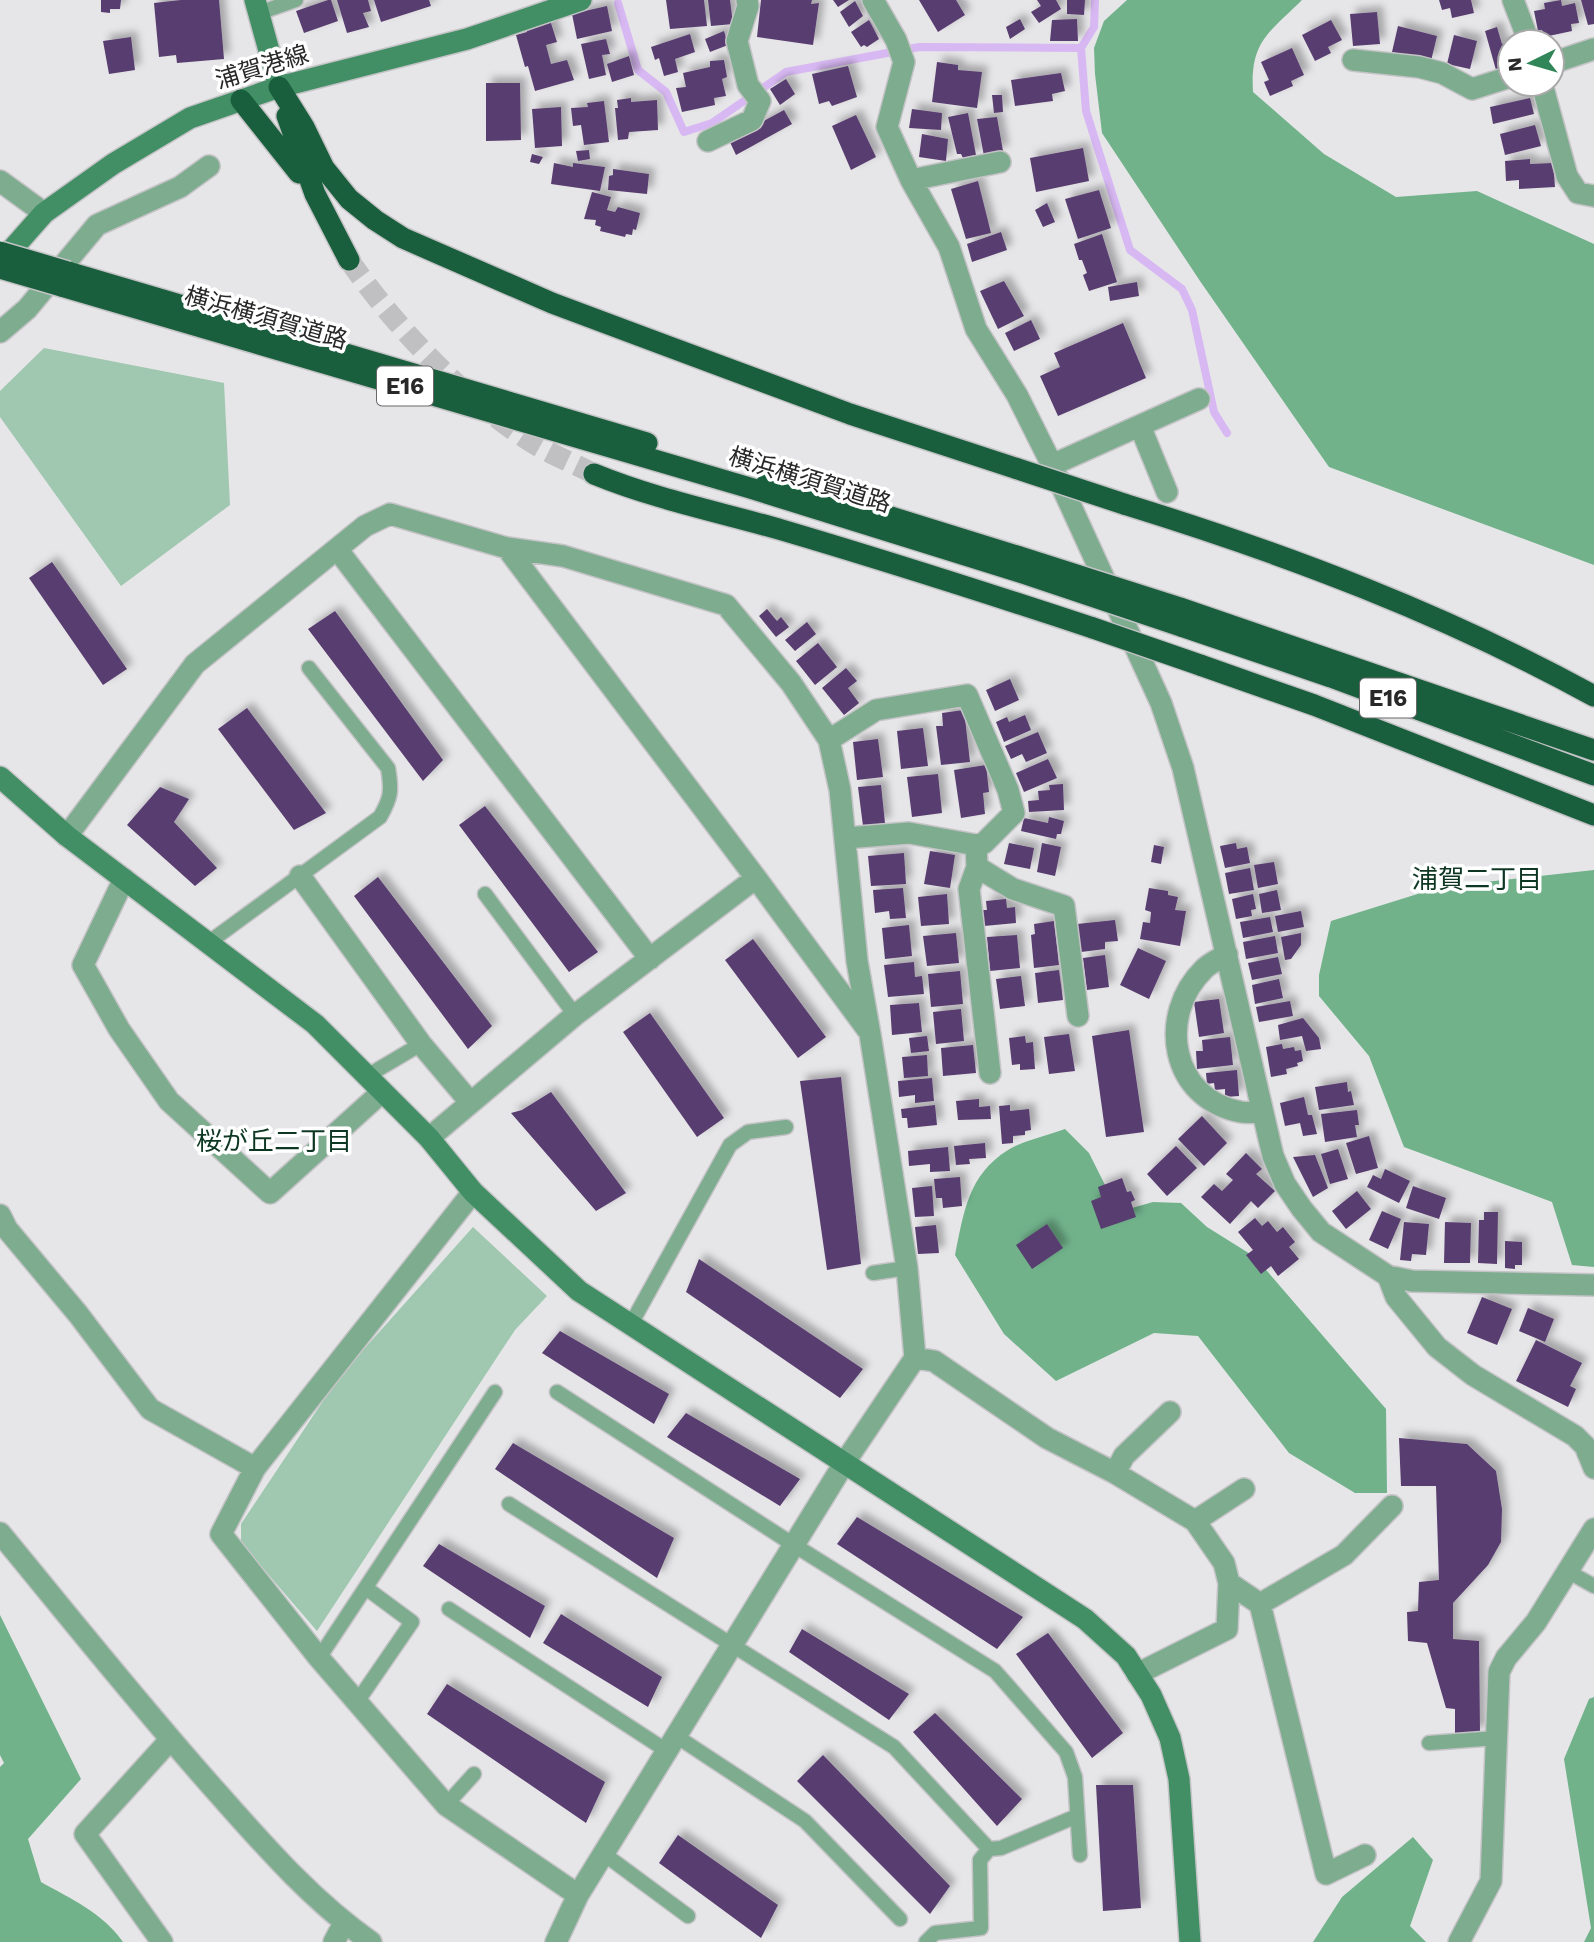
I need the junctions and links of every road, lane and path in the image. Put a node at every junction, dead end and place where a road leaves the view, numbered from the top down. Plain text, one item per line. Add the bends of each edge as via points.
1 (296, 0) edge
2 (581, 0) edge
3 (747, 0) edge
4 (873, 0) edge
5 (1513, 0) edge
6 (257, 6) edge
7 (1524, 28) edge
8 (1594, 49) edge
9 (1566, 59) edge
10 (1353, 60) dead end
11 (1496, 81) edge
12 (278, 87) junction
13 (1546, 98) edge
14 (241, 100) junction
15 (708, 141) dead end
16 (1000, 162) dead end
17 (209, 166) dead end
18 (911, 180) junction
19 (0, 181) edge
20 (315, 194) junction
21 (1594, 195) edge
22 (44, 213) junction
23 (0, 252) edge
24 (349, 260) tunnel mouth
25 (0, 266) edge
26 (64, 279) junction
27 (0, 332) edge
28 (1199, 400) dead end
29 (1140, 426) junction
30 (1052, 465) junction
31 (594, 474) tunnel mouth
32 (1167, 492) dead end
33 (337, 548) junction
34 (507, 548) junction
35 (1180, 617) junction
36 (309, 668) dead end
37 (1594, 696) edge
38 (830, 740) junction
39 (1594, 750) edge
40 (1594, 775) edge
41 (0, 777) edge
42 (1594, 815) edge
43 (67, 836) junction
44 (846, 838) junction
45 (976, 845) junction
46 (977, 867) junction
47 (300, 876) junction
48 (124, 878) junction
49 (756, 878) junction
50 (485, 894) dead end
51 (208, 943) junction
52 (1227, 954) junction
53 (650, 959) junction
54 (575, 1015) junction
55 (1078, 1016) dead end
56 (870, 1034) junction
57 (421, 1044) junction
58 (990, 1073) dead end
59 (367, 1076) junction
60 (382, 1092) junction
61 (470, 1102) junction
62 (1262, 1112) junction
63 (786, 1127) dead end
64 (429, 1138) junction
65 (473, 1192) junction
66 (0, 1215) edge
67 (906, 1268) junction
68 (873, 1273) dead end
69 (1388, 1276) junction
70 (1594, 1285) edge
71 (631, 1324) junction
72 (915, 1358) junction
73 (495, 1392) dead end
74 (557, 1392) dead end
75 (1170, 1412) dead end
76 (845, 1462) junction
77 (255, 1468) junction
78 (1594, 1468) edge
79 (1115, 1473) junction
80 (1244, 1489) dead end
81 (509, 1504) dead end
82 (1392, 1506) dead end
83 (1195, 1521) junction
84 (1594, 1529) edge
85 (0, 1533) edge
86 (794, 1545) junction
87 (1567, 1571) junction
88 (1229, 1583) junction
89 (1594, 1586) edge
90 (366, 1588) junction
91 (1260, 1604) junction
92 (449, 1609) dead end
93 (732, 1645) junction
94 (319, 1658) junction
95 (1137, 1674) junction
96 (357, 1702) junction
97 (1497, 1738) junction
98 (170, 1740) junction
99 (1429, 1743) dead end
100 (671, 1744) junction
101 (474, 1774) dead end
102 (446, 1805) junction
103 (1077, 1816) junction
104 (989, 1849) junction
105 (604, 1854) junction
106 (1080, 1855) dead end
107 (1365, 1855) dead end
108 (578, 1895) junction
109 (688, 1916) dead end
110 (900, 1919) dead end
111 (339, 1933) edge
112 (162, 1942) edge
113 (371, 1942) edge
114 (556, 1942) edge
115 (926, 1942) edge
116 (1190, 1942) edge
117 (1459, 1942) edge

1 - 6 lane
2 - 12 street, 浦賀港線 via 467,39
3 - 15 street via 737,41 754,93 752,120
4 - 18 street via 904,62 887,127
5 - 7 street
6 - 12 street
8 - 9 street
10 - 11 street via 1419,67 1472,89
12 - 14 street, 浦賀港線
12 - 20 highway
12 - 37 highway, bridge via 324,168 349,199 403,238 552,303 850,414 1250,544 1393,599
13 - 21 street via 1567,176 1578,193
14 - 20 highway
14 - 22 street, 浦賀港線 via 190,118
16 - 18 street
17 - 27 street via 180,187 97,225 27,309
18 - 30 street via 949,247 976,329 1017,395
19 - 22 street
20 - 24 highway
22 - 25 street, 浦賀港線
23 - 26 highway, 横浜横須賀道路 / E16, bridge
25 - 26 highway, 横浜横須賀道路 / E16, bridge
26 - 35 highway, 横浜横須賀道路 / E16, bridge via 750,488 1021,565
28 - 29 street
29 - 30 street
29 - 32 street
30 - 52 street via 1161,703 1183,768
31 - 42 highway, bridge via 633,490 923,572 1093,628 1314,705
33 - 34 street via 390,514
33 - 43 street via 195,664
33 - 53 street
34 - 38 street via 564,556 726,605 790,682
34 - 49 street
35 - 39 highway, 横浜横須賀道路 / E16
35 - 40 highway, 横浜横須賀道路 / E16
36 - 47 lane via 388,768 391,786 390,800 380,817
38 - 44 street
38 - 45 street via 876,710 967,695 1014,813 985,843
41 - 43 street
43 - 48 street
44 - 45 street via 909,833
44 - 56 street via 857,961
45 - 46 street
46 - 55 street via 1013,888 1064,906
46 - 58 street via 969,889
47 - 51 lane
47 - 57 street
48 - 51 street
48 - 60 street via 83,965 119,1029 169,1101 270,1193
49 - 53 street
49 - 56 street
50 - 54 lane
51 - 59 street via 315,1024
52 - 62 street
52 - 62 street via 1205,968 1189,988 1178,1014 1177,1056 1195,1089 1210,1100 1240,1112
53 - 54 street
54 - 61 street
56 - 67 street
57 - 59 lane
57 - 61 street
59 - 60 street
60 - 64 street
61 - 64 street
62 - 69 street via 1273,1156 1302,1209 1321,1232
63 - 71 lane via 748,1132 730,1145
64 - 65 street
65 - 71 street via 579,1291
65 - 77 street
66 - 77 street via 150,1409
67 - 68 lane
67 - 72 street
69 - 70 street via 1412,1281
69 - 78 street via 1396,1297 1437,1347 1473,1375 1575,1436
71 - 76 street
72 - 76 street
72 - 79 street via 934,1361 1047,1438
73 - 90 lane
74 - 86 lane
75 - 79 street via 1124,1456
76 - 86 street
76 - 95 street via 1085,1619 1126,1656
77 - 94 street via 221,1534
79 - 83 street
80 - 83 street
81 - 93 lane
82 - 91 street via 1344,1555
83 - 88 street via 1224,1563
84 - 87 street
85 - 98 street
86 - 93 street
86 - 103 lane via 995,1671 1066,1752 1075,1777
87 - 89 lane
87 - 97 street via 1499,1672
88 - 91 street
88 - 95 street via 1227,1629
90 - 94 lane
90 - 96 lane via 412,1622
91 - 107 street via 1326,1874
92 - 100 lane
93 - 100 street
93 - 104 lane via 894,1747
94 - 96 street
95 - 116 street via 1170,1738 1179,1779
96 - 102 street
97 - 99 lane
97 - 117 street via 1490,1881
98 - 111 street
98 - 112 street via 85,1834
100 - 105 street
100 - 110 lane via 805,1821
101 - 102 lane
102 - 108 street
103 - 104 lane
103 - 106 lane
104 - 115 lane via 980,1860 981,1928 935,1933
105 - 108 street
105 - 109 lane
108 - 114 street
111 - 113 street

